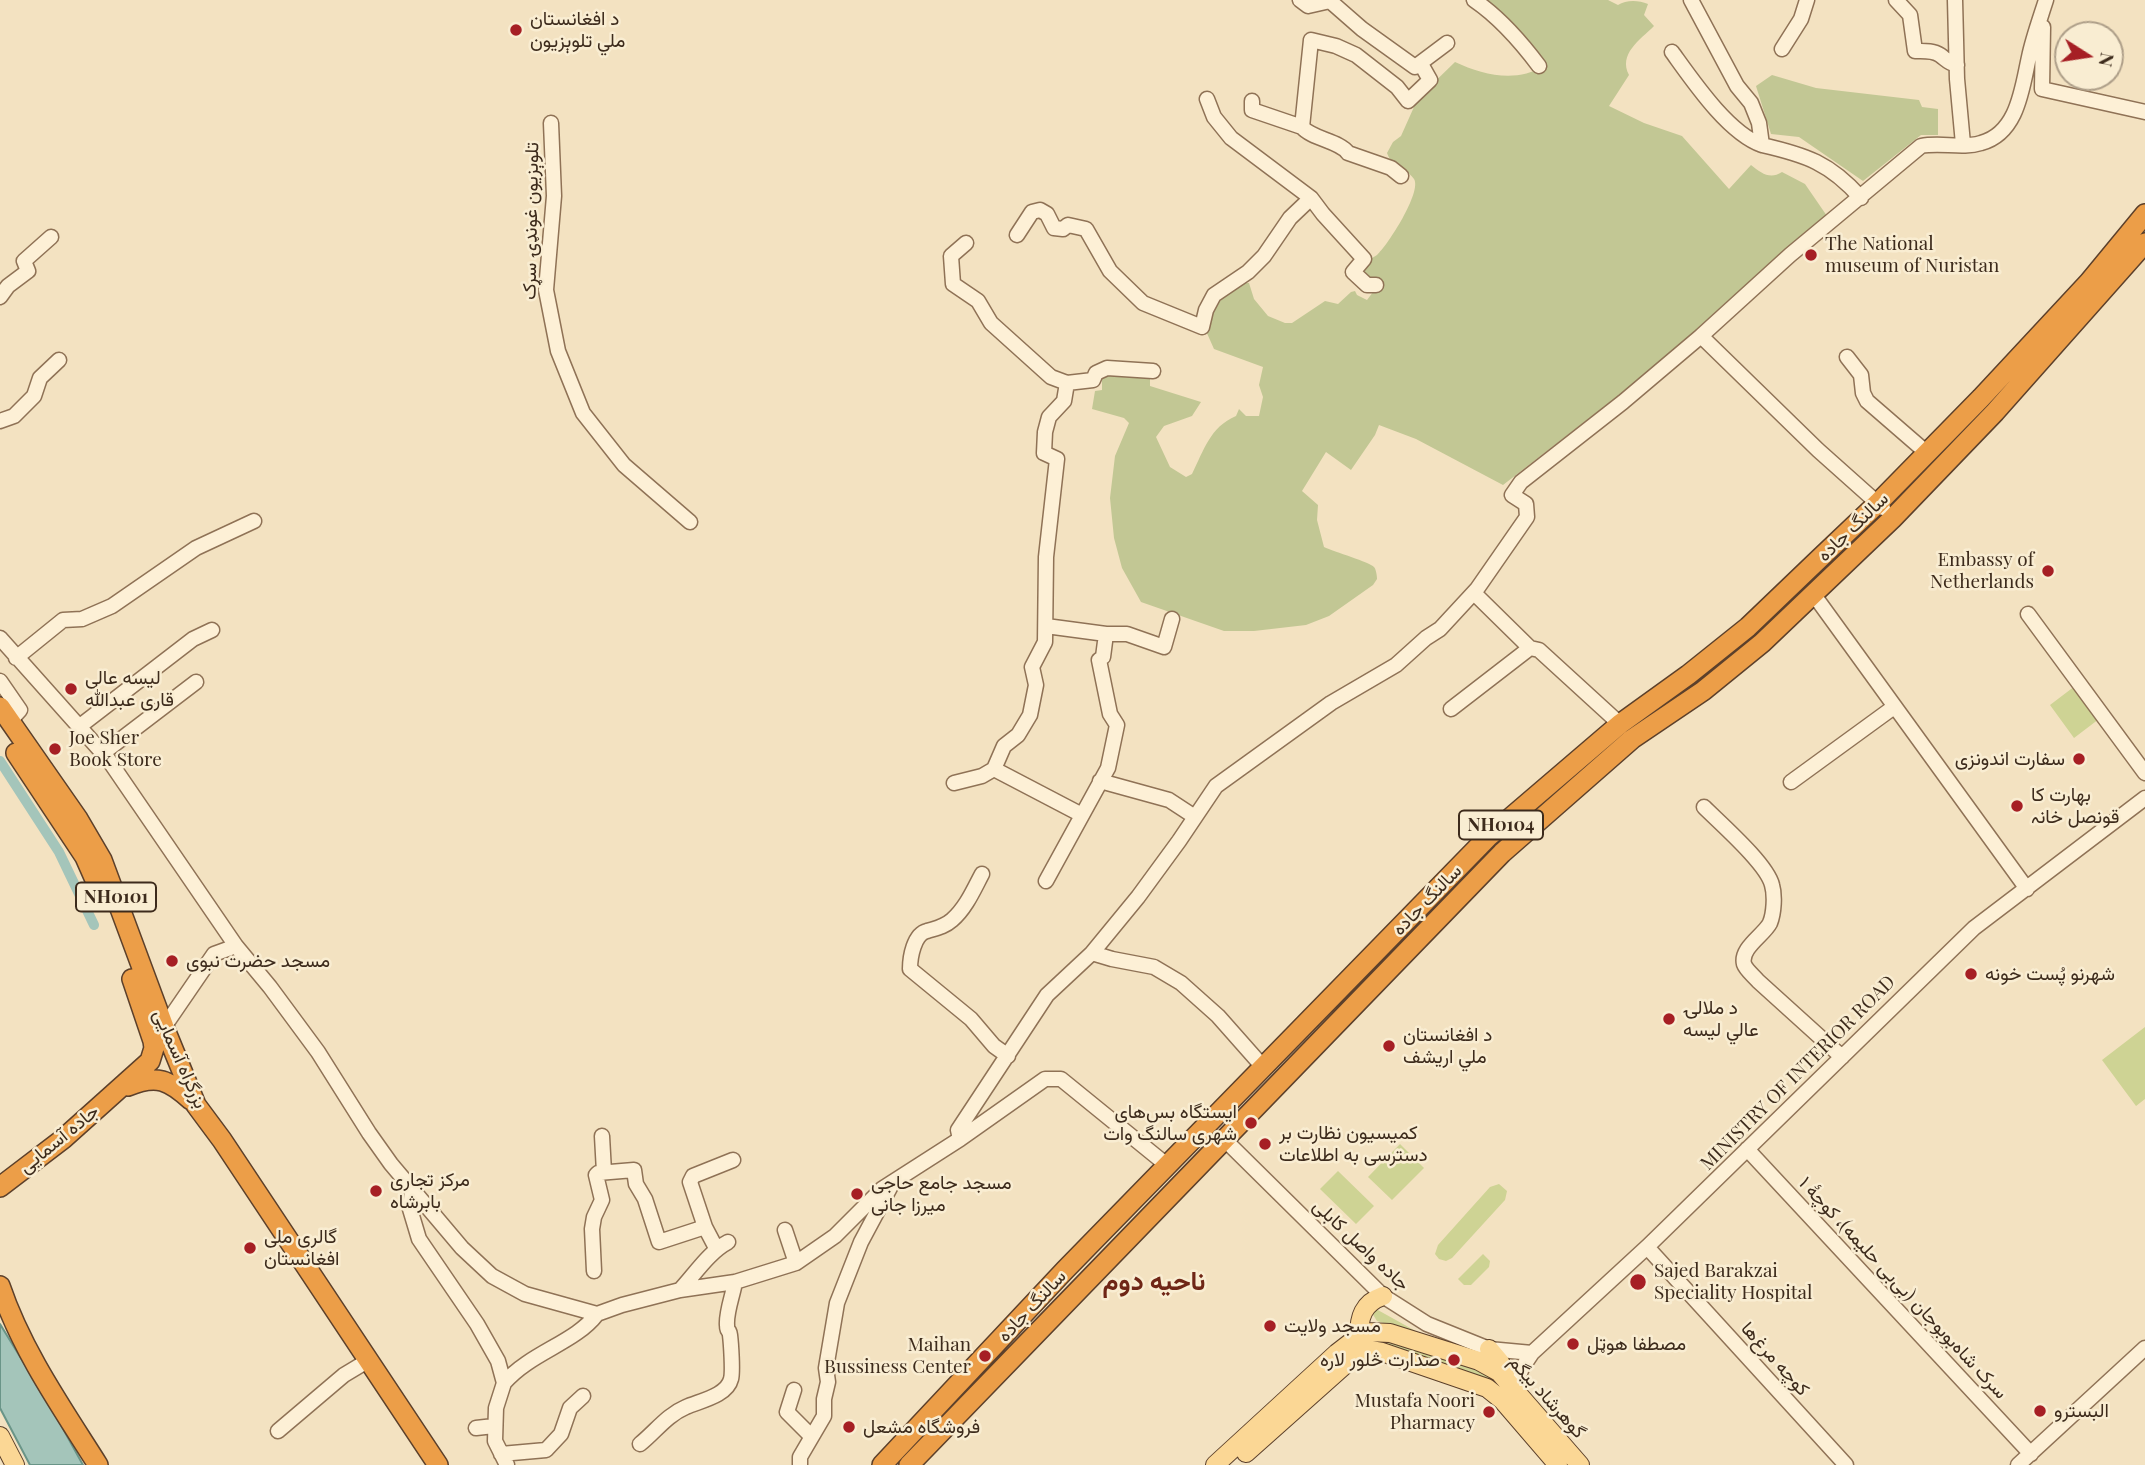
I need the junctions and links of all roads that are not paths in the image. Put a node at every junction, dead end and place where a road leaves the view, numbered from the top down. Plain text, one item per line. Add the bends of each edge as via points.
1 (1300, 0) edge
2 (1474, 0) edge
3 (1691, 0) edge
4 (1807, 0) edge
5 (1896, 0) edge
6 (1955, 0) edge
7 (2046, 0) edge
8 (2041, 16) junction
9 (1447, 43) dead end
10 (1782, 49) dead end
11 (1672, 52) dead end
12 (1957, 65) junction
13 (1539, 66) dead end
14 (1415, 67) junction
15 (1206, 99) dead end
16 (1252, 101) dead end
17 (2145, 112) edge
18 (551, 123) dead end
19 (1302, 127) junction
20 (1963, 144) junction
21 (1762, 145) junction
22 (1401, 176) dead end
23 (1311, 198) junction
24 (1861, 198) junction
25 (2145, 214) edge
26 (1017, 235) dead end
27 (51, 236) dead end
28 (966, 243) dead end
29 (2145, 243) edge
30 (1376, 285) dead end
31 (3, 288) edge
32 (1701, 336) junction
33 (1847, 357) dead end
34 (58, 360) dead end
35 (1153, 371) dead end
36 (1067, 383) junction
37 (0, 421) edge
38 (1927, 453) junction
39 (1878, 503) junction
40 (1892, 519) junction
41 (254, 521) dead end
42 (690, 522) dead end
43 (1477, 589) junction
44 (1814, 596) junction
45 (2028, 614) dead end
46 (1172, 619) dead end
47 (1046, 625) junction
48 (212, 630) dead end
49 (1106, 634) junction
50 (0, 638) edge
51 (1530, 648) junction
52 (16, 658) junction
53 (0, 681) edge
54 (196, 682) dead end
55 (1894, 707) junction
56 (1451, 709) dead end
57 (3, 719) edge
58 (1620, 724) junction
59 (80, 726) junction
60 (103, 752) junction
61 (993, 769) junction
62 (2145, 773) edge
63 (1100, 781) junction
64 (1791, 782) dead end
65 (954, 783) dead end
66 (2145, 798) edge
67 (1704, 807) dead end
68 (1082, 815) junction
69 (1195, 817) junction
70 (982, 874) dead end
71 (1046, 881) dead end
72 (2027, 889) junction
73 (236, 946) junction
74 (1380, 948) junction
75 (1092, 953) junction
76 (1396, 963) junction
77 (164, 1027) junction
78 (1008, 1056) junction
79 (1842, 1057) junction
80 (1264, 1068) junction
81 (117, 1091) junction
82 (196, 1105) junction
83 (602, 1136) dead end
84 (960, 1139) junction
85 (1225, 1140) junction
86 (1747, 1149) junction
87 (733, 1160) dead end
88 (1168, 1166) junction
89 (604, 1172) junction
90 (892, 1182) junction
91 (0, 1187) edge
92 (412, 1189) junction
93 (705, 1227) junction
94 (785, 1230) dead end
95 (1647, 1247) junction
96 (796, 1263) junction
97 (594, 1271) dead end
98 (735, 1282) junction
99 (0, 1286) edge
100 (680, 1290) junction
101 (1382, 1296) junction
102 (597, 1314) junction
103 (1359, 1336) junction
104 (2145, 1348) edge
105 (1489, 1349) junction
106 (1532, 1353) junction
107 (369, 1360) junction
108 (504, 1384) junction
109 (794, 1390) dead end
110 (1509, 1391) junction
111 (583, 1396) dead end
112 (494, 1426) junction
113 (477, 1428) dead end
114 (278, 1431) dead end
115 (0, 1436) edge
116 (811, 1436) junction
117 (640, 1444) dead end
118 (2031, 1454) junction
119 (504, 1459) edge
120 (15, 1465) edge
121 (98, 1465) edge
122 (438, 1465) edge
123 (800, 1465) edge
124 (882, 1465) edge
125 (909, 1465) edge
126 (1215, 1465) edge
127 (1233, 1465) edge
128 (1558, 1465) edge
129 (1580, 1465) edge
130 (1846, 1465) edge
131 (2018, 1465) edge

1 - 14 street via 1308,6 1331,1
2 - 13 street
3 - 21 street via 1737,86 1751,103
4 - 10 street
5 - 12 street via 1910,15 1915,51 1930,51
6 - 12 street
7 - 8 street
8 - 17 street via 2042,89
8 - 20 street via 2016,110 2000,132 1983,143
9 - 14 street
11 - 21 street via 1738,133
12 - 20 street
14 - 19 street via 1421,64 1430,80 1408,101 1356,55 1311,40
15 - 23 street via 1231,138
16 - 19 street via 1252,110
18 - 42 street, تلوېزيون غونډۍ سړک via 554,197 546,290 558,351 583,413 624,465
19 - 22 street
20 - 24 street via 1922,146
21 - 24 street via 1802,154
23 - 26 street via 1290,218 1264,256 1214,295 1202,327 1143,303 1110,271 1086,229 1054,228 1040,210 1032,212
23 - 30 street via 1364,259 1353,272 1367,285
24 - 32 street
25 - 38 highway, سالنگ جاده / NH0104 via 2089,282
27 - 31 street via 24,261 28,271
28 - 36 street via 951,256 953,285 978,301 991,323 1051,377
29 - 40 highway, سالنگ جاده / NH0104 via 1995,412
32 - 39 street
32 - 43 street via 1521,482 1512,495 1526,504 1527,517
33 - 38 street via 1861,374 1867,401
34 - 37 street via 40,378 34,396 14,416
35 - 36 street via 1107,368 1093,380
36 - 47 street via 1064,401 1049,417 1045,432 1044,453 1057,459 1046,557
38 - 39 highway, سالنگ جاده / NH0104
39 - 40 street
39 - 58 highway, سالنگ جاده / NH0104 via 1748,626
40 - 44 highway, سالنگ جاده / NH0104
41 - 52 street via 196,548 111,606 82,619 63,620
43 - 51 street via 1474,593 1484,605
43 - 69 street via 1440,629 1396,665 1331,703 1216,786
44 - 55 street
44 - 76 highway, سالنگ جاده / NH0104 via 1703,691 1612,756 1503,853
45 - 62 street
46 - 49 street via 1164,647 1127,634
47 - 49 street
47 - 61 street via 1045,642 1032,667 1036,685 1030,715 1018,735 1004,746
48 - 59 street via 193,639
49 - 63 street via 1099,660 1110,714 1117,725
50 - 52 street
51 - 56 street
51 - 58 street via 1539,650
52 - 59 street
53 - 57 street via 20,710
54 - 60 street
55 - 64 street
55 - 72 street
57 - 77 highway, بزرگراه آسمایی / NH0101 via 103,860
57 - 81 highway, بزرگراه آسمایی / NH0101 via 92,871 153,1041 150,1061
58 - 74 highway, سالنگ جاده / NH0104 via 1488,837
59 - 60 street
60 - 73 street
61 - 65 street
61 - 68 street
63 - 68 street
63 - 69 street via 1169,800
66 - 72 street, MINISTRY OF INTERIOR ROAD
67 - 79 street via 1772,885 1770,923 1747,952 1746,967
68 - 71 street
69 - 75 street
70 - 78 street via 955,918 920,935 910,969
72 - 79 street, MINISTRY OF INTERIOR ROAD via 1974,928
73 - 77 street via 214,954
73 - 92 street via 318,1052 369,1133
74 - 76 highway
74 - 80 highway, سالنگ جاده / NH0104
75 - 78 street via 1047,995
75 - 80 street via 1154,967 1181,983 1219,1016
76 - 85 highway, سالنگ جاده / NH0104
77 - 82 highway, بزرگراه آسمایی / NH0101
78 - 84 street via 958,1130
79 - 86 street, MINISTRY OF INTERIOR ROAD
80 - 88 highway, سالنگ جاده / NH0104
81 - 82 highway via 146,1079 164,1081
81 - 91 highway, جاده آسمایی / NH0101
82 - 107 highway, بزرگراه آسمایی / NH0101
83 - 89 street
84 - 88 street via 1053,1077
84 - 90 street
85 - 101 street, جاده واصل کابلی
85 - 125 highway, سالنگ جاده / NH0104
86 - 95 street, MINISTRY OF INTERIOR ROAD
86 - 118 street, سرک شاه‌بوبوجان (بی‌بی حلیمه)، کوچۀ ۱
87 - 93 street via 691,1178
88 - 124 highway, سالنگ جاده / NH0104
89 - 93 street via 634,1170 659,1242
89 - 97 street via 596,1175 602,1200 592,1229
90 - 96 street via 835,1236
90 - 116 street via 836,1303 824,1416
92 - 102 street via 463,1248 506,1285
92 - 108 street via 410,1209 419,1238 477,1324 498,1361
93 - 100 street via 722,1245
94 - 96 street
95 - 106 street, MINISTRY OF INTERIOR ROAD
95 - 130 street, کوچه مرغ‌ها
96 - 98 street
98 - 100 street
98 - 117 street via 727,1325 732,1364 727,1387 665,1418
99 - 121 highway via 9,1315
100 - 102 street
101 - 103 main road via 1362,1312
101 - 105 street, جاده واصل کابلی via 1427,1324
102 - 108 street via 586,1328 531,1359
103 - 110 main road, گوهرشاد بیگم via 1390,1333 1479,1361 1499,1372
103 - 126 main road
104 - 118 street
105 - 106 street, جاده واصل کابلی
105 - 110 main road via 1500,1362
106 - 110 street, MINISTRY OF INTERIOR ROAD
107 - 114 street via 344,1375
107 - 122 highway, بزرگراه آسمایی / NH0101
108 - 112 street
109 - 116 street via 787,1412
110 - 127 main road, گوهرشاد بیگم via 1370,1350 1356,1355
110 - 128 main road, گوهرشاد بیگم
110 - 129 main road, گوهرشاد بیگم
111 - 119 street via 570,1408 561,1434 545,1450
112 - 113 street
112 - 119 street
115 - 120 main road
116 - 123 street
118 - 131 street

